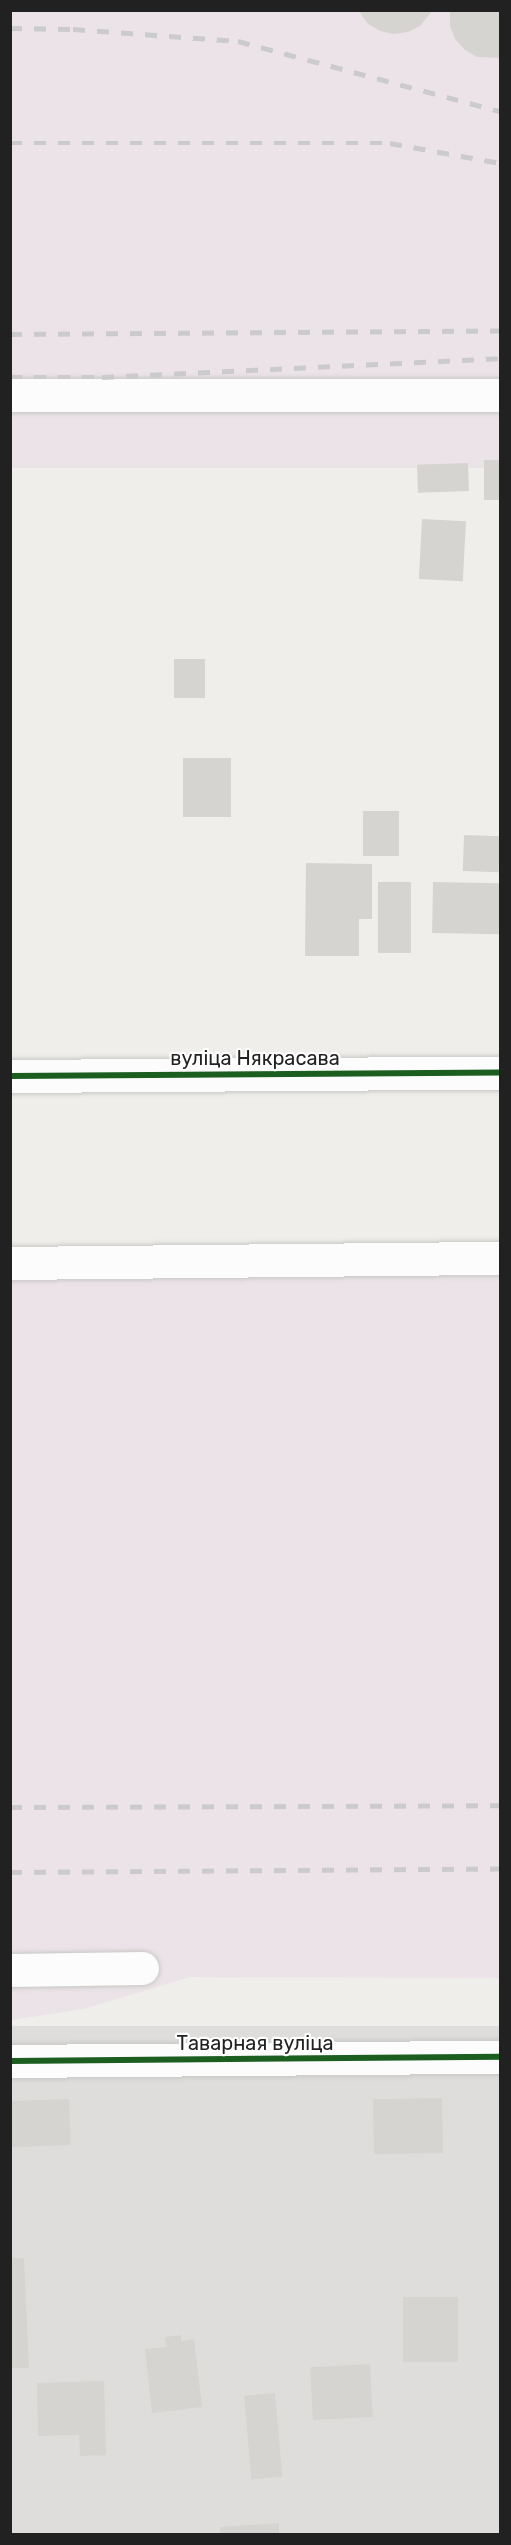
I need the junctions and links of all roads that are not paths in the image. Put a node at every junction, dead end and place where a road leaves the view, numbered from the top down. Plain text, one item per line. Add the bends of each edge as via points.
1 (10, 395) edge
2 (501, 395) edge
3 (501, 1073) edge
4 (10, 1076) edge
5 (501, 1258) edge
6 (10, 1263) edge
7 (142, 1968) dead end
8 (10, 1970) edge
9 (501, 2057) edge
10 (10, 2061) edge

1 - 2 street
3 - 4 street, вуліца Някрасава
5 - 6 street
7 - 8 street
9 - 10 street, Таварная вуліца

